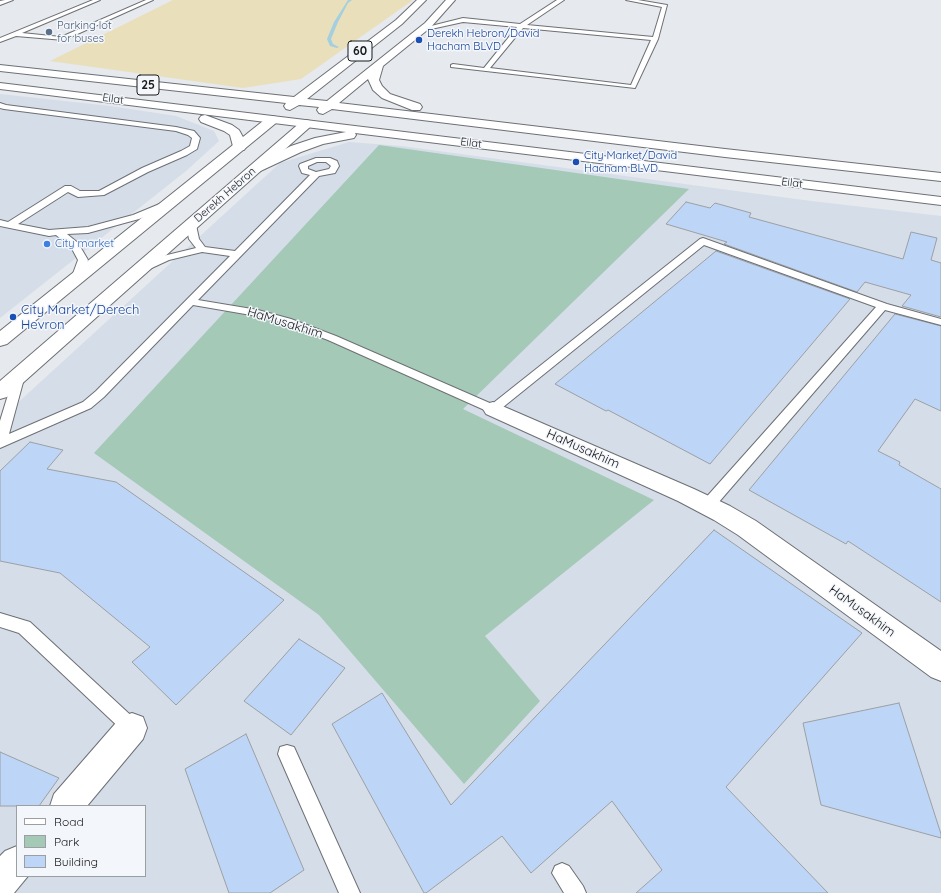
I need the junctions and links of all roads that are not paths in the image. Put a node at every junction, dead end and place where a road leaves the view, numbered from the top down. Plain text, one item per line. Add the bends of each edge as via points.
1 (10, 0) edge
2 (97, 0) edge
3 (150, 0) edge
4 (422, 0) edge
5 (451, 0) edge
6 (560, 0) edge
7 (629, 0) edge
8 (1, 4) edge
9 (441, 11) junction
10 (463, 20) junction
11 (521, 26) junction
12 (422, 29) junction
13 (16, 34) junction
14 (655, 39) junction
15 (0, 40) edge
16 (379, 64) junction
17 (453, 66) dead end
18 (0, 68) edge
19 (338, 68) junction
20 (485, 70) junction
21 (305, 81) dead end
22 (0, 86) edge
23 (277, 87) dead end
24 (212, 92) junction
25 (296, 101) junction
26 (0, 105) edge
27 (329, 105) junction
28 (161, 106) junction
29 (272, 120) junction
30 (459, 121) junction
31 (306, 124) junction
32 (408, 135) junction
33 (239, 147) junction
34 (254, 170) junction
35 (316, 174) dead end
36 (941, 177) edge
37 (941, 201) edge
38 (171, 202) junction
39 (0, 223) edge
40 (10, 225) junction
41 (191, 225) junction
42 (58, 232) junction
43 (202, 249) junction
44 (237, 254) junction
45 (138, 271) junction
46 (76, 279) junction
47 (191, 302) junction
48 (883, 306) junction
49 (941, 322) edge
50 (0, 340) edge
51 (20, 375) junction
52 (0, 392) edge
53 (493, 409) junction
54 (0, 443) edge
55 (707, 506) junction
56 (0, 620) edge
57 (941, 668) edge
58 (132, 728) joint
59 (287, 754) dead end
60 (67, 805) edge
61 (16, 864) edge
62 (562, 873) dead end
63 (0, 883) edge
64 (350, 893) edge
65 (576, 893) edge

1 - 8 lane
2 - 13 lane
3 - 13 lane via 62,39
4 - 19 main road, 60 via 399,22
5 - 9 main road, Derekh Hebron / 60
6 - 11 lane
7 - 14 lane via 666,6
9 - 10 lane
9 - 12 main road, Derekh Hebron / 60
10 - 11 lane
10 - 12 lane
11 - 14 lane
11 - 20 lane
12 - 16 main road, Derekh Hebron / 60
13 - 15 lane
14 - 20 lane via 633,87
16 - 27 main road, Derekh Hebron / 60
16 - 30 main road via 373,80 386,96
17 - 20 lane
18 - 24 main road, Eilat / 25
19 - 21 main road
19 - 25 main road, 60
22 - 28 main road, Eilat / 25
23 - 24 main road
24 - 25 main road, Eilat / 25
25 - 27 main road, Eilat / 25
25 - 29 main road, 60
26 - 40 lane via 176,129 191,133 196,138 194,147 184,154 145,170 101,193 78,194 68,188
27 - 30 main road, Eilat / 25
27 - 31 main road, Derekh Hebron / 60
28 - 29 main road, Eilat / 25
28 - 33 main road via 228,128 235,133
29 - 31 main road, Eilat / 25
29 - 33 main road
30 - 36 main road, Eilat / 25
31 - 32 main road, Eilat / 25
31 - 34 main road, Derekh Hebron
32 - 34 main road via 353,135 320,141
32 - 37 main road, Eilat / 25
33 - 38 main road
34 - 41 main road, Derekh Hebron
35 - 44 lane
38 - 42 lane via 113,224 88,230
38 - 46 main road
39 - 40 lane
40 - 42 lane via 49,233
41 - 43 lane via 194,239
41 - 45 main road, Derekh Hebron
42 - 46 lane via 75,245 83,260
43 - 44 lane
43 - 45 lane via 166,258
44 - 47 lane
45 - 51 main road, Derekh Hebron
46 - 50 main road
47 - 53 lane, HaMusakhim via 258,313 293,324 340,341
47 - 54 lane via 87,405
48 - 49 lane
48 - 53 lane via 703,241
48 - 55 lane
51 - 52 main road, Derekh Hebron
51 - 54 lane
53 - 55 main road, HaMusakhim
55 - 57 main road, HaMusakhim via 747,528
56 - 58 lane via 24,627
58 - 60 main road
59 - 64 lane
61 - 63 main road
62 - 65 lane

